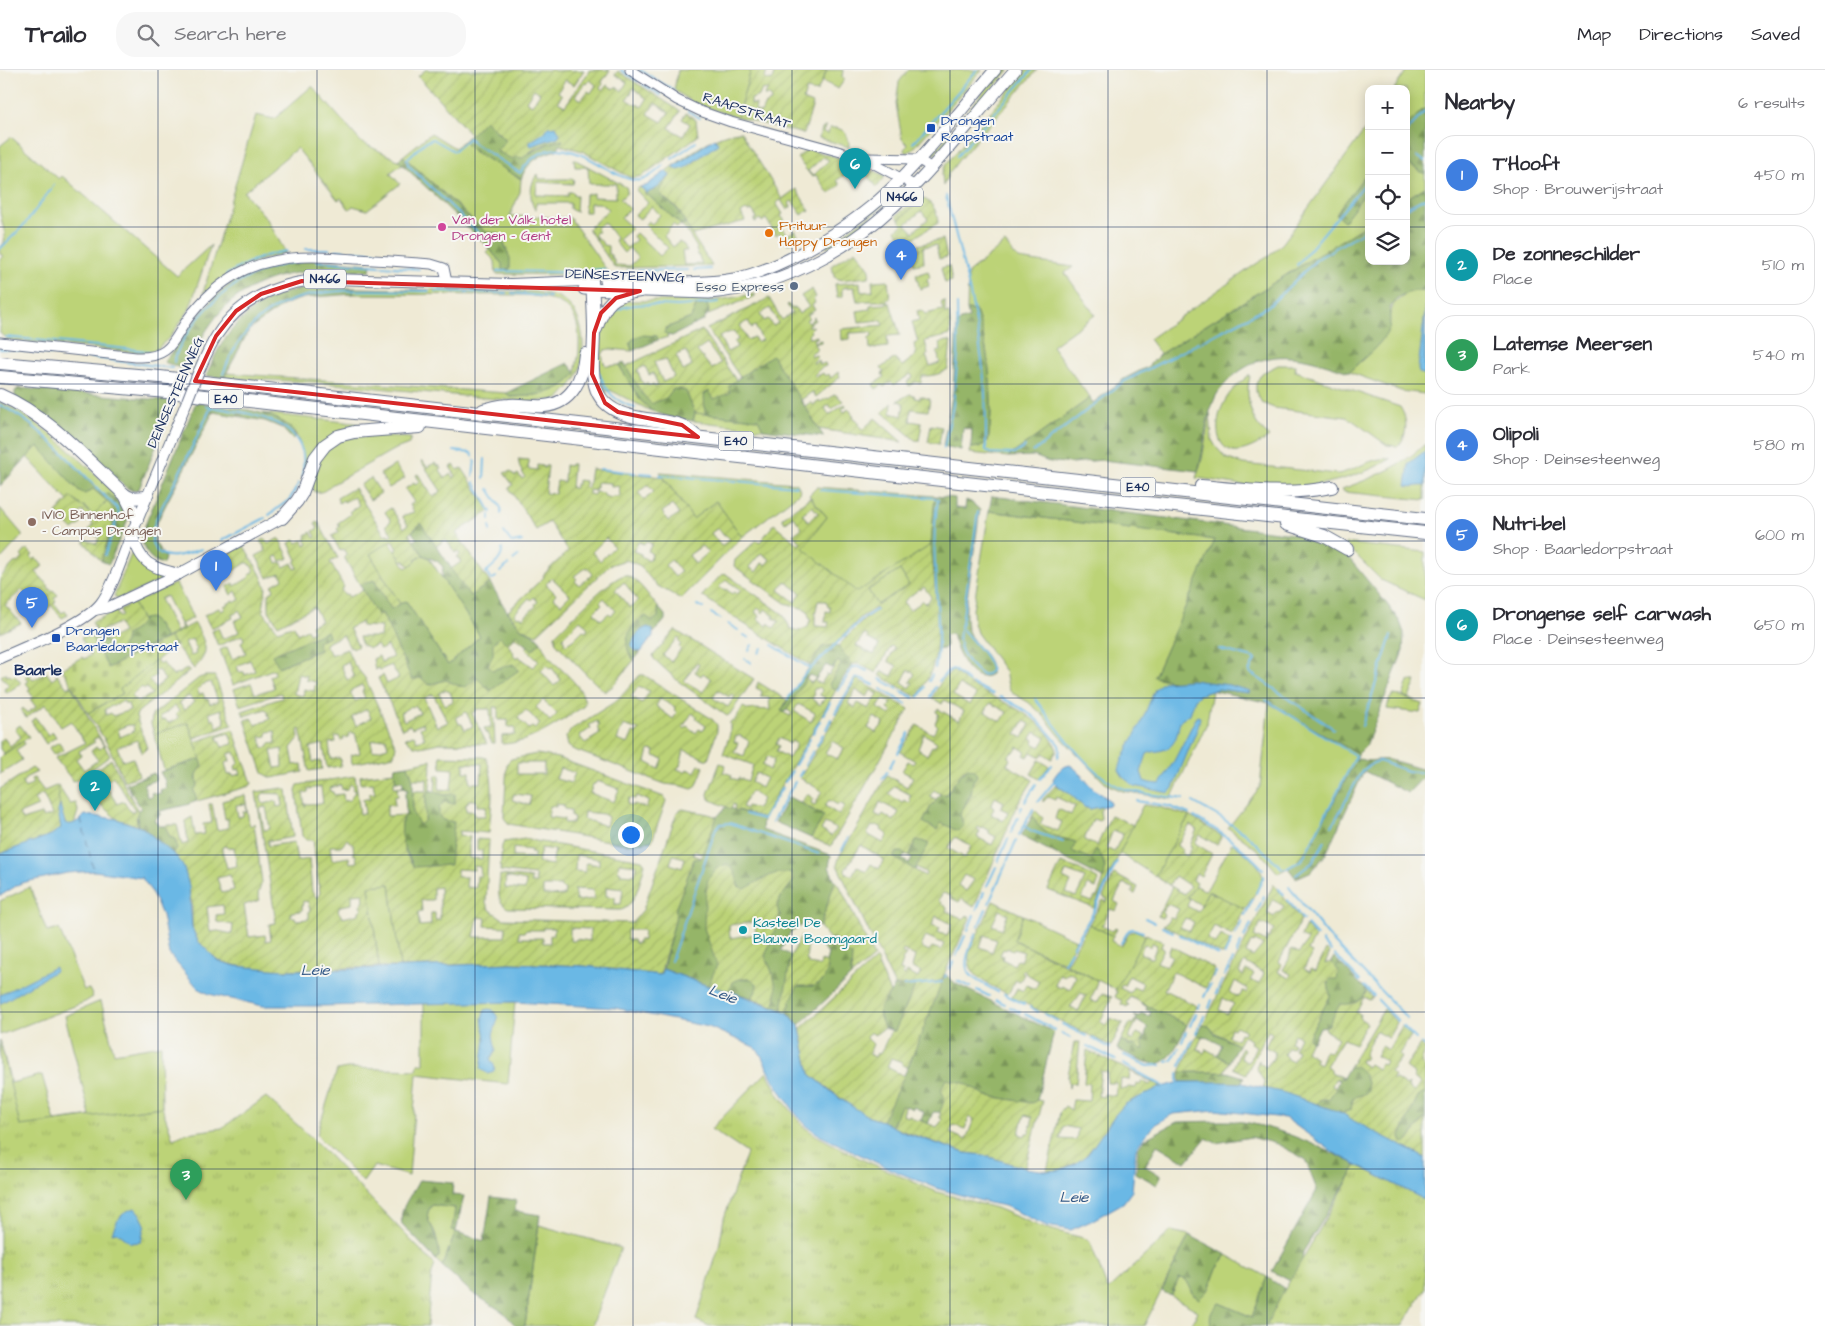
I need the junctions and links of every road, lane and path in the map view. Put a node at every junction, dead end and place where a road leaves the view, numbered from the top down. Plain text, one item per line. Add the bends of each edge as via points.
1 (630, 70) edge
2 (995, 70) edge
3 (1015, 70) edge
4 (863, 158) junction
5 (918, 159) junction
6 (930, 167) junction
7 (901, 178) junction
8 (914, 185) junction
9 (761, 271) junction
10 (447, 282) junction
11 (766, 283) junction
12 (588, 285) junction
13 (640, 291) junction
14 (594, 333) junction
15 (0, 342) edge
16 (0, 363) edge
17 (0, 377) edge
18 (0, 396) edge
19 (473, 412) junction
20 (451, 425) junction
21 (698, 437) junction
22 (1084, 481) junction
23 (1332, 487) dead end
24 (125, 495) junction
25 (146, 497) junction
26 (1260, 515) junction
27 (282, 518) joint
28 (137, 519) junction
29 (1425, 520) edge
30 (132, 533) junction
31 (1425, 534) edge
32 (1347, 549) dead end
33 (179, 574) junction
34 (95, 610) junction
35 (0, 658) edge

1 - 4 street, RAAPSTRAAT via 700,111
2 - 5 highway, DEINSESTEENWEG / N466
3 - 6 highway, DEINSESTEENWEG / N466
4 - 5 street, RAAPSTRAAT
4 - 7 street, RAAPSTRAAT
5 - 6 street
5 - 7 highway, DEINSESTEENWEG / N466
6 - 8 highway, DEINSESTEENWEG / N466
7 - 8 street, RAAPSTRAAT
7 - 9 highway, DEINSESTEENWEG / N466 via 877,201 832,234
8 - 11 highway, DEINSESTEENWEG / N466 via 892,208 852,238 816,260
9 - 11 highway
9 - 12 highway, DEINSESTEENWEG / N466 via 700,282
10 - 12 main road, DEINSESTEENWEG / N466
10 - 15 street via 444,268 431,264 309,256 280,258 247,269 209,295 192,312 173,342 157,356 136,357
10 - 25 main road, DEINSESTEENWEG / N466, bridge via 315,279 276,287 248,302 226,322 210,346
11 - 13 highway, DEINSESTEENWEG / N466 via 718,292
12 - 13 highway, DEINSESTEENWEG / N466
12 - 14 highway
12 - 19 highway via 584,362 579,382 569,395 551,405 508,404
13 - 14 highway via 628,292 611,301 601,313
14 - 21 highway via 592,374 596,389 606,402 618,412 682,425
16 - 19 highway, E40 via 160,377
17 - 20 highway, E40 via 178,393
18 - 24 highway via 22,406 50,426
19 - 21 highway, E40
20 - 26 highway, E40
20 - 27 highway via 338,436 314,458 306,498 297,501
21 - 22 highway, E40
22 - 23 highway via 1171,483 1272,492
22 - 29 highway, E40
24 - 25 highway
24 - 28 highway
25 - 28 main road, DEINSESTEENWEG / N466
26 - 31 highway, E40
26 - 32 highway via 1324,536
27 - 33 main road, N466
28 - 30 main road, DEINSESTEENWEG / N466
30 - 33 main road via 138,552 148,564
30 - 34 main road, DEINSESTEENWEG / N466 via 106,596
33 - 34 main road, N466 via 109,607
34 - 35 main road, N466 via 78,622

